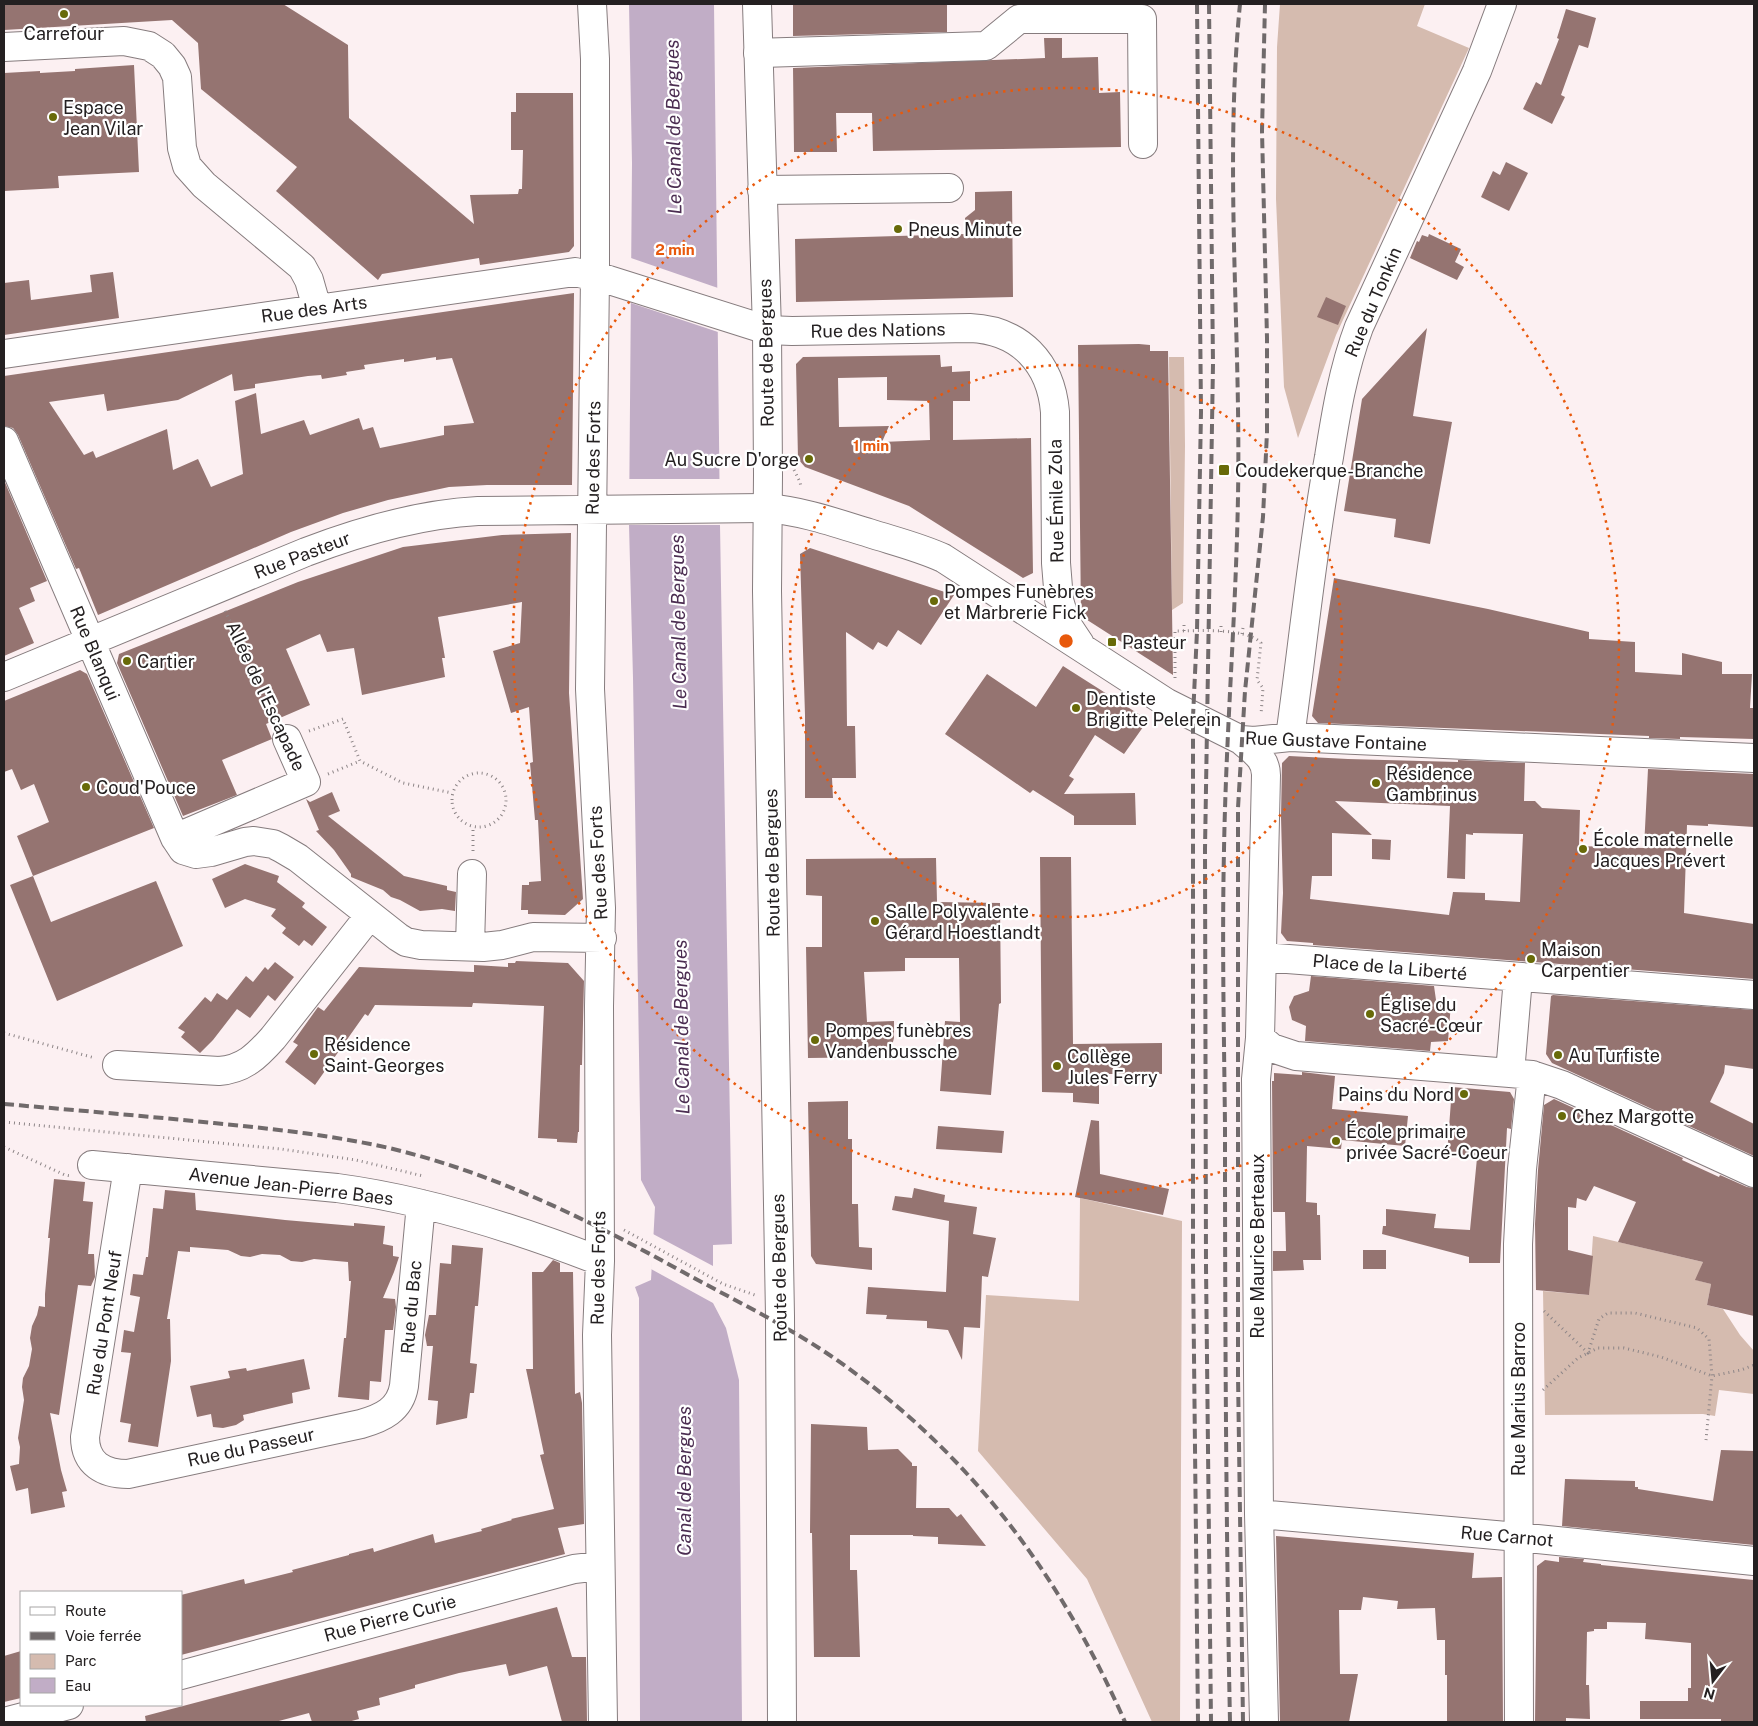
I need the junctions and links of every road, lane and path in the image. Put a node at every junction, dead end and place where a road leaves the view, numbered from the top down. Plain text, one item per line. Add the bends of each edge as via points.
1 (592, 4) edge
2 (757, 4) edge
3 (1502, 4) edge
4 (1091, 11) edge
5 (4, 47) edge
6 (758, 53) junction
7 (1143, 144) dead end
8 (949, 188) dead end
9 (762, 190) junction
10 (596, 276) junction
11 (317, 308) junction
12 (725, 317) joint
13 (767, 330) junction
14 (1028, 350) joint
15 (4, 354) edge
16 (4, 441) edge
17 (737, 508) joint
18 (767, 508) junction
19 (605, 509) junction
20 (1056, 563) junction
21 (214, 589) junction
22 (1012, 604) junction
23 (1184, 625) dead end
24 (1221, 626) dead end
25 (1243, 628) dead end
26 (1184, 631) junction
27 (1221, 632) junction
28 (1242, 634) junction
29 (90, 642) junction
30 (1086, 652) junction
31 (4, 677) edge
32 (1167, 702) junction
33 (1287, 732) junction
34 (287, 738) junction
35 (1241, 740) junction
36 (1754, 758) edge
37 (360, 761) junction
38 (1266, 770) junction
39 (306, 782) junction
40 (452, 793) junction
41 (175, 838) junction
42 (472, 874) dead end
43 (370, 915) junction
44 (602, 938) junction
45 (470, 946) junction
46 (1262, 957) junction
47 (1518, 978) junction
48 (1754, 995) edge
49 (4, 1033) edge
50 (1260, 1038) junction
51 (117, 1065) joint
52 (1521, 1074) junction
53 (4, 1147) edge
54 (128, 1168) junction
55 (83, 1171) joint
56 (1754, 1173) edge
57 (421, 1204) junction
58 (648, 1243) dead end
59 (600, 1261) junction
60 (723, 1284) dead end
61 (1518, 1286) junction
62 (1588, 1353) junction
63 (1754, 1365) edge
64 (1712, 1376) junction
65 (394, 1408) joint
66 (1518, 1413) junction
67 (1706, 1440) dead end
68 (104, 1470) joint
69 (1259, 1514) junction
70 (1518, 1537) junction
71 (1754, 1561) edge
72 (600, 1566) junction
73 (182, 1674) edge
74 (64, 1706) edge
75 (4, 1722) edge
76 (603, 1722) edge
77 (782, 1722) edge
78 (1264, 1722) edge
79 (1519, 1722) edge

1 - 10 street, Rue des Forts
2 - 6 street, Route de Bergues
3 - 33 street, Rue du Tonkin via 1477,72 1348,356 1319,510
4 - 6 street via 1019,20 986,46
4 - 7 street via 1142,19
5 - 11 street via 133,42 163,55 172,66 178,84 182,148 187,166 204,185 302,267
6 - 9 street, Route de Bergues
8 - 9 street
9 - 13 street, Route de Bergues
10 - 11 street, Rue des Arts via 575,272
10 - 12 street, Rue des Arts
10 - 19 street, Rue des Forts
11 - 15 street, Rue des Arts
12 - 13 street, Rue des Nations
13 - 14 street, Rue des Nations via 978,328 1005,336
13 - 18 street, Route de Bergues
14 - 20 street, Rue Émile Zola via 1041,365 1054,398
16 - 29 street, Rue Blanqui
17 - 18 street, Rue Gustave Fontaine
17 - 19 street, Rue Pasteur
18 - 22 street, Rue Gustave Fontaine via 818,517 931,553 954,564
18 - 77 street, Route de Bergues via 780,1316
19 - 21 street, Rue Pasteur via 466,512 416,520 326,544
19 - 44 street, Rue des Forts via 590,705
20 - 22 street via 1050,586 1039,600
20 - 30 street, Rue Émile Zola via 1062,616
21 - 29 street, Rue Pasteur
21 - 34 path, Allée de l'Escapade
22 - 30 street, Rue Gustave Fontaine
23 - 26 path
24 - 27 path
25 - 28 path
26 - 27 path
26 - 32 path via 1175,631 1175,681
27 - 28 path
28 - 33 path via 1257,638 1261,643 1257,680 1264,688 1260,716
29 - 31 street, Rue Pasteur
29 - 41 street, Rue Blanqui
30 - 32 street, Rue Gustave Fontaine
32 - 35 street, Rue Gustave Fontaine
33 - 35 street, Rue Gustave Fontaine via 1259,741
33 - 36 street, Rue Gustave Fontaine
33 - 38 street, Rue Maurice Berteaux via 1270,749
34 - 37 path via 343,718
34 - 39 street, Allée de l'Escapade
35 - 38 street via 1260,757
37 - 39 path
37 - 40 path via 403,782
38 - 46 street, Rue Maurice Berteaux
39 - 41 street, Allée de l'Escapade
40 - 40 path via 455,785 468,774 485,773 499,781 506,805 490,825 473,827 465,824 453,810
41 - 43 street, Rue Blanqui via 183,850 196,854 254,840 273,844 298,858
42 - 45 street
43 - 45 street via 406,942
43 - 51 street via 273,1038 248,1063 219,1071
44 - 45 street via 543,936 492,947
44 - 59 street, Rue des Forts via 599,1006
46 - 47 street, Place de la Liberté
46 - 50 street, Rue Maurice Berteaux
47 - 48 street, Place de la Liberté
47 - 52 street
49 - 51 path
50 - 52 street via 1272,1048 1296,1056
50 - 69 street, Rue Maurice Berteaux via 1256,1079
52 - 56 street via 1557,1083
52 - 61 street, Rue Marius Barroo
53 - 55 path via 65,1175
54 - 55 street, Avenue Jean-Pierre Baes
54 - 57 street, Avenue Jean-Pierre Baes via 337,1188
54 - 68 street, Rue du Pont Neuf via 85,1437 91,1459
57 - 59 street, Avenue Jean-Pierre Baes via 473,1217
57 - 65 street, Rue du Bac via 404,1386
58 - 60 path
59 - 72 street, Rue des Forts via 597,1335
61 - 62 path
61 - 66 street, Rue Marius Barroo
62 - 64 path via 1598,1348 1624,1348 1661,1357
62 - 64 path via 1600,1319 1608,1313 1635,1313 1697,1328 1709,1339
62 - 66 path via 1578,1358
63 - 64 path
64 - 67 path
65 - 68 street, Rue du Passeur via 380,1418 361,1424 128,1474
66 - 70 street, Rue Marius Barroo
69 - 70 street, Rue Carnot
69 - 78 street, Rue Maurice Berteaux
70 - 71 street, Rue Carnot
70 - 79 street, Rue Marius Barroo
72 - 73 street, Rue Pierre Curie via 574,1569
72 - 76 street, Rue des Forts
74 - 75 street

